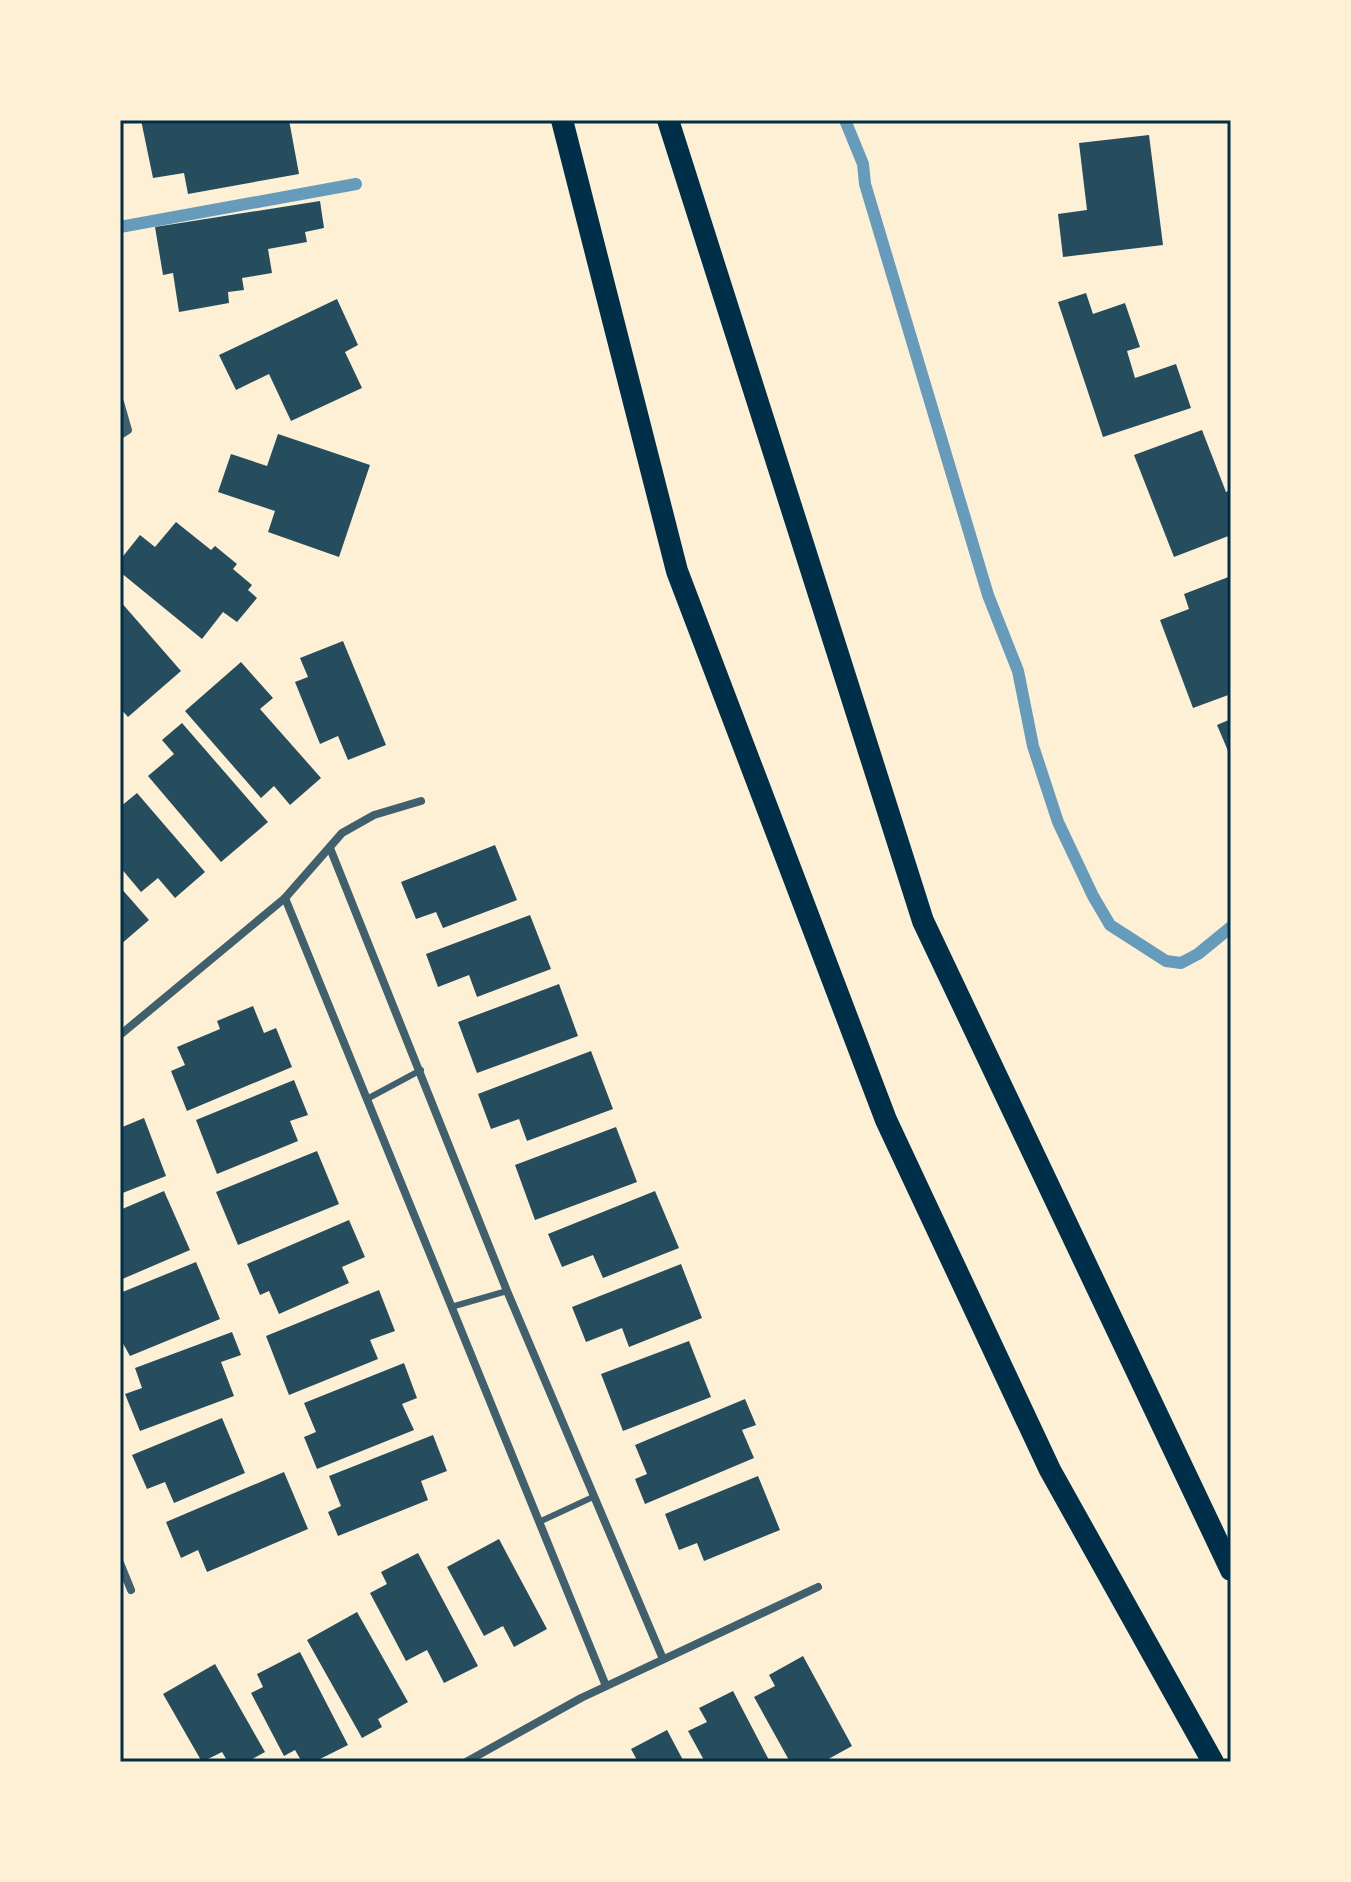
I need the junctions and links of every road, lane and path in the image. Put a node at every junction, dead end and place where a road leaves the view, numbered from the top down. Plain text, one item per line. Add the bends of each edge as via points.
1 (562, 120) edge
2 (668, 120) edge
3 (120, 402) edge
4 (120, 435) edge
5 (421, 801) dead end
6 (330, 848) junction
7 (285, 898) junction
8 (120, 1035) edge
9 (421, 1070) junction
10 (367, 1099) junction
11 (507, 1291) junction
12 (451, 1307) junction
13 (593, 1497) junction
14 (539, 1522) junction
15 (120, 1563) edge
16 (1231, 1570) edge
17 (818, 1587) dead end
18 (131, 1590) dead end
19 (663, 1659) junction
20 (606, 1686) junction
21 (466, 1762) edge
22 (1213, 1762) edge

1 - 22 highway via 677,571 886,1120 1050,1470
2 - 16 highway via 923,921
3 - 4 street via 128,430
5 - 6 street via 374,815 342,833
6 - 7 street
6 - 9 street
7 - 8 street
7 - 10 street
9 - 10 lane
9 - 11 street
10 - 12 street
11 - 12 lane
11 - 13 street
12 - 14 street
13 - 14 lane
13 - 19 street
14 - 20 street
15 - 18 street
17 - 19 street
19 - 20 street
20 - 21 street

